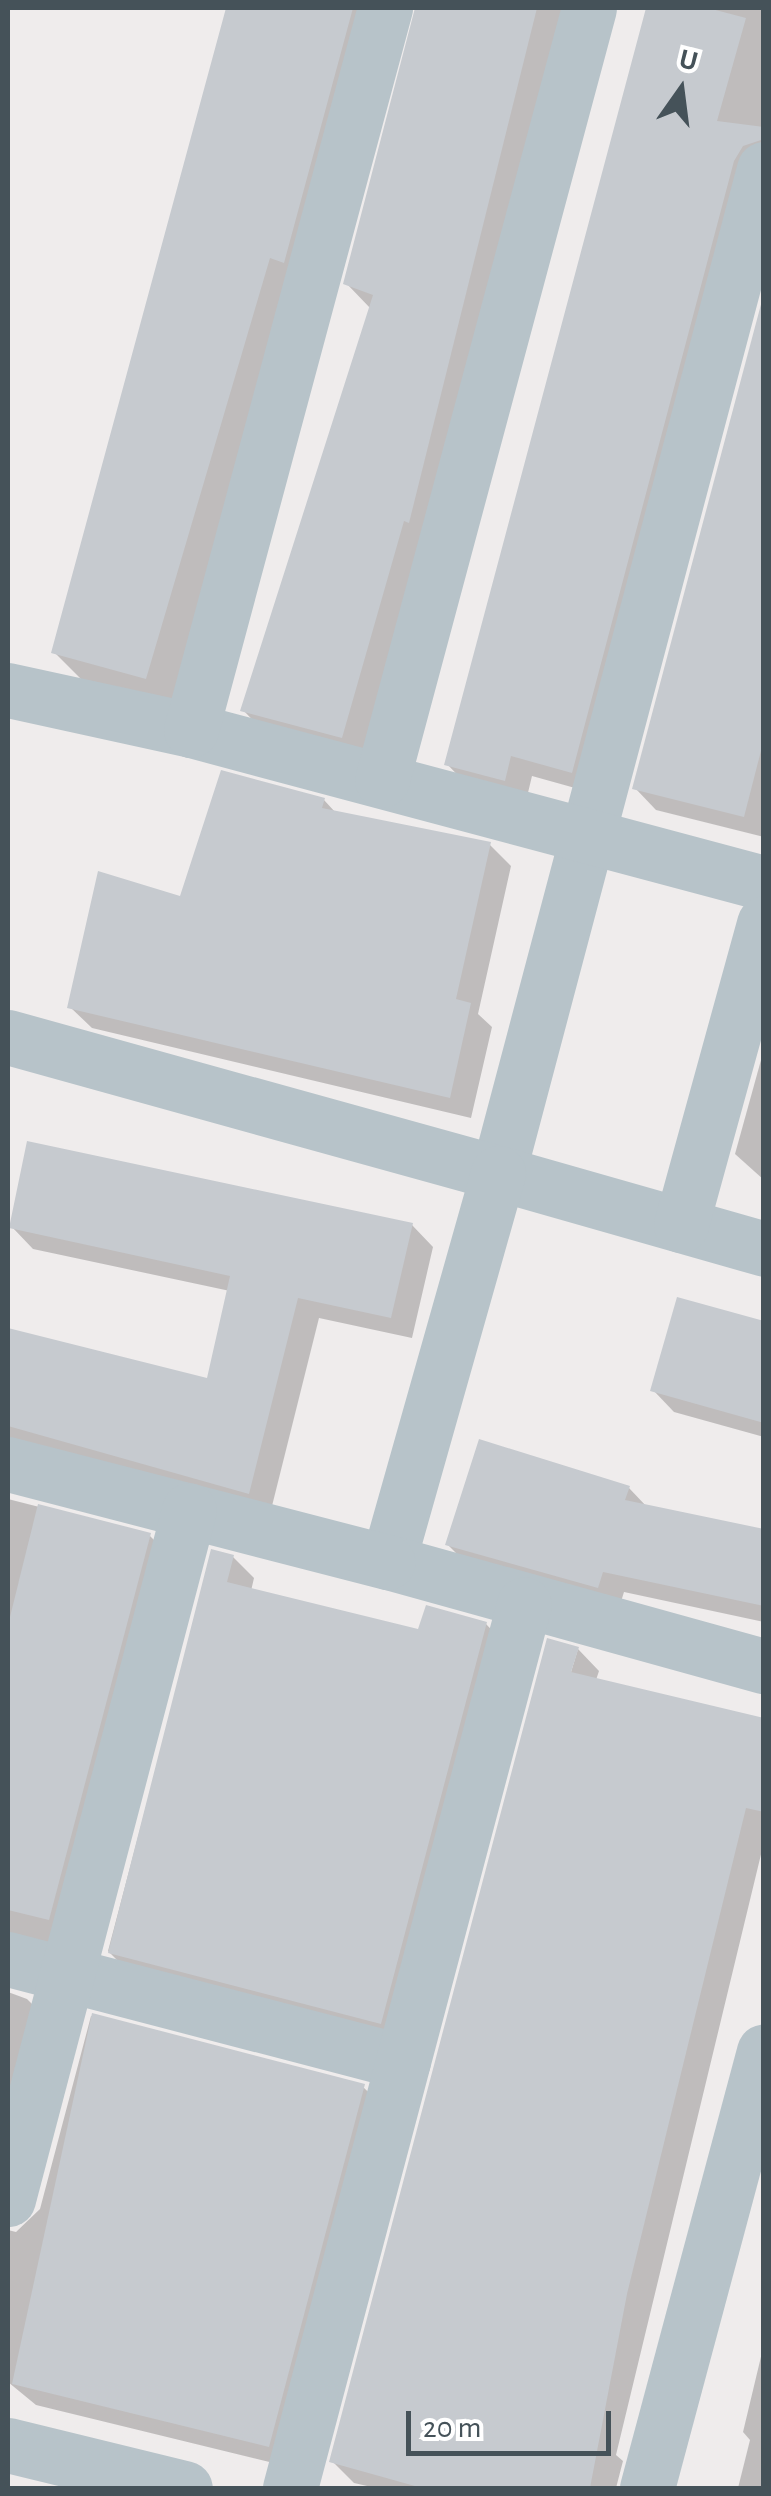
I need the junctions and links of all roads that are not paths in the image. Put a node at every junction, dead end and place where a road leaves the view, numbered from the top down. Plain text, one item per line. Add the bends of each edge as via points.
1 (385, 8) edge
2 (589, 8) edge
3 (764, 169) edge
4 (8, 690) edge
5 (191, 730) junction
6 (382, 780) junction
7 (590, 836) junction
8 (764, 883) edge
9 (764, 923) edge
10 (8, 1037) edge
11 (498, 1172) junction
12 (681, 1225) junction
13 (764, 1249) edge
14 (8, 1464) edge
15 (189, 1510) junction
16 (388, 1562) junction
17 (524, 1604) junction
18 (764, 1666) edge
19 (8, 1959) edge
20 (70, 1975) junction
21 (764, 2051) edge
22 (403, 2062) junction
23 (8, 2199) edge
24 (8, 2445) edge
25 (185, 2488) edge
26 (290, 2488) edge
27 (647, 2488) edge

1 - 5 lane
2 - 6 lane
3 - 7 lane
4 - 5 lane
5 - 6 lane
6 - 7 lane
7 - 8 lane
7 - 11 lane
9 - 12 lane
10 - 11 lane
11 - 12 lane
11 - 16 lane
12 - 13 lane
14 - 15 lane
15 - 16 lane
15 - 20 lane
16 - 17 lane
17 - 18 lane
17 - 22 lane
19 - 20 lane
20 - 22 lane
20 - 23 lane
21 - 27 lane
22 - 26 lane
24 - 25 lane

